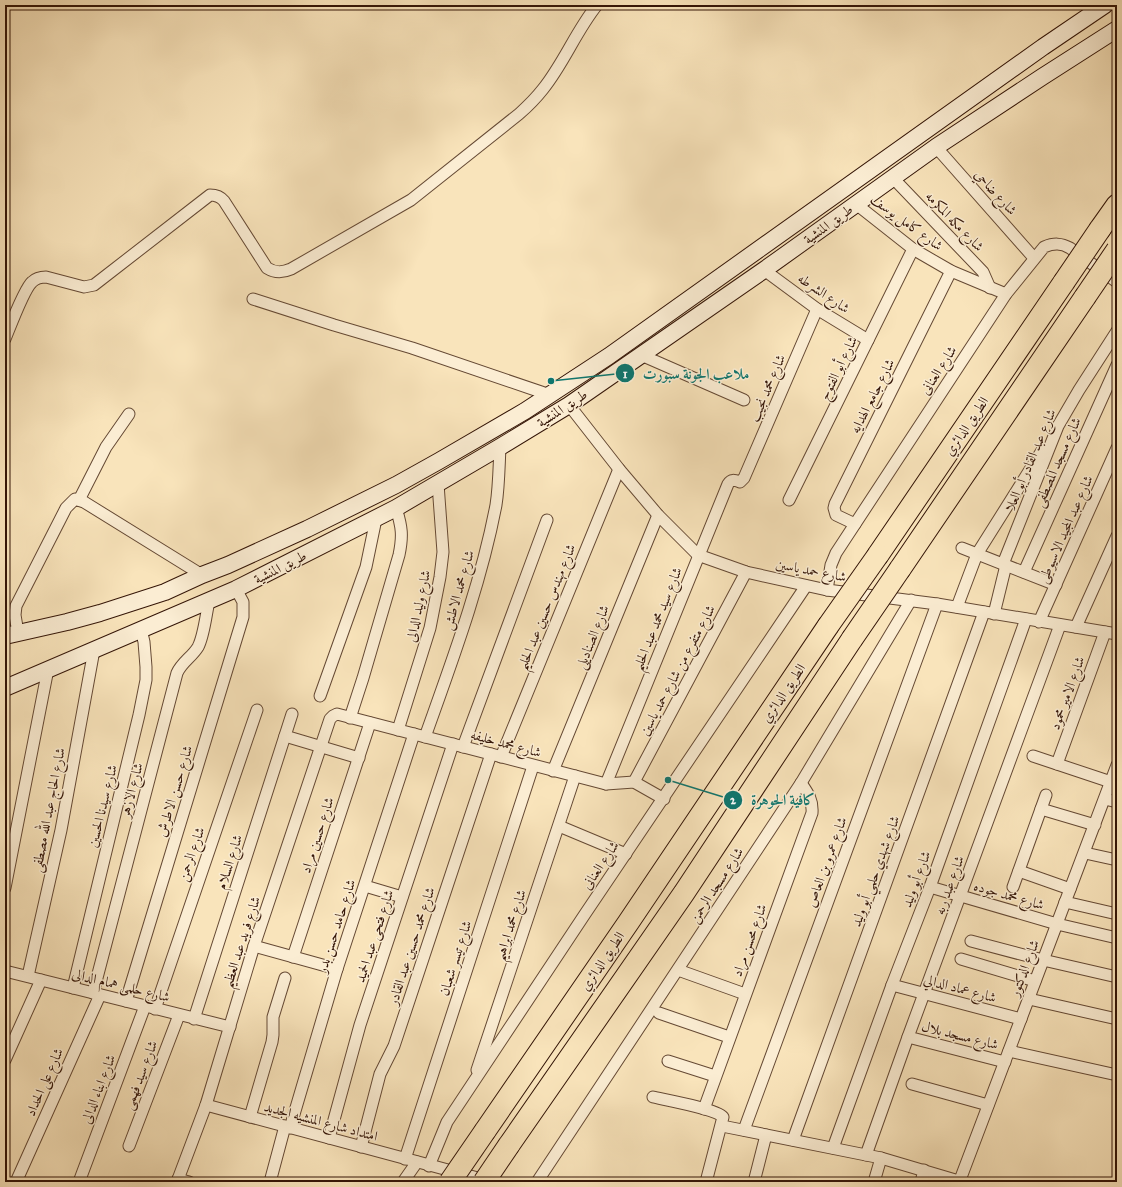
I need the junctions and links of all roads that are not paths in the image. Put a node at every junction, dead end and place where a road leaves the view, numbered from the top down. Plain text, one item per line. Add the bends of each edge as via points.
1 (597, 5) edge
2 (1105, 5) edge
3 (1117, 29) edge
4 (936, 147) junction
5 (893, 178) junction
6 (856, 204) junction
7 (1117, 204) edge
8 (913, 249) junction
9 (1117, 250) edge
10 (1034, 258) junction
11 (764, 270) junction
12 (951, 271) junction
13 (1117, 282) edge
14 (990, 288) junction
15 (1006, 294) junction
16 (253, 299) dead end
17 (818, 309) junction
18 (1117, 331) edge
19 (5, 339) edge
20 (868, 340) junction
21 (641, 355) junction
22 (1117, 365) edge
23 (550, 396) junction
24 (744, 400) dead end
25 (569, 405) junction
26 (129, 414) dead end
27 (1058, 426) junction
28 (500, 447) junction
29 (1117, 448) edge
30 (619, 469) junction
31 (744, 478) joint
32 (438, 484) junction
33 (79, 500) junction
34 (789, 500) dead end
35 (396, 508) junction
36 (658, 515) junction
37 (376, 519) junction
38 (547, 520) dead end
39 (855, 524) junction
40 (1117, 536) edge
41 (962, 548) dead end
42 (977, 554) junction
43 (698, 555) junction
44 (1004, 565) junction
45 (746, 572) junction
46 (1024, 572) junction
47 (202, 575) junction
48 (1056, 585) junction
49 (806, 586) junction
50 (236, 589) junction
51 (827, 590) junction
52 (911, 600) junction
53 (209, 601) junction
54 (937, 604) junction
55 (958, 608) junction
56 (989, 613) junction
57 (1026, 620) junction
58 (1039, 622) junction
59 (1060, 625) junction
60 (1076, 627) junction
61 (141, 629) junction
62 (1105, 632) junction
63 (1117, 634) edge
64 (11, 635) edge
65 (94, 650) junction
66 (48, 670) junction
67 (5, 688) edge
68 (320, 696) dead end
69 (257, 710) dead end
70 (292, 714) dead end
71 (337, 714) joint
72 (350, 718) junction
73 (370, 723) junction
74 (398, 730) junction
75 (285, 736) junction
76 (419, 736) junction
77 (458, 746) junction
78 (321, 747) junction
79 (496, 756) junction
80 (1033, 756) dead end
81 (359, 758) junction
82 (1057, 764) junction
83 (1117, 765) edge
84 (533, 766) junction
85 (553, 771) junction
86 (575, 776) junction
87 (634, 782) junction
88 (1111, 782) junction
89 (606, 784) junction
90 (801, 784) junction
91 (1046, 795) dead end
92 (664, 799) junction
93 (1105, 799) junction
94 (1117, 802) edge
95 (1041, 809) junction
96 (1095, 825) junction
97 (559, 826) junction
98 (1085, 853) junction
99 (626, 854) junction
100 (1117, 860) edge
101 (1019, 871) junction
102 (364, 886) junction
103 (930, 887) junction
104 (1013, 887) dead end
105 (5, 888) edge
106 (1070, 889) junction
107 (961, 896) junction
108 (402, 897) junction
109 (1065, 902) junction
110 (1117, 914) edge
111 (1057, 924) junction
112 (1117, 938) edge
113 (971, 941) dead end
114 (254, 946) junction
115 (292, 957) junction
116 (961, 960) dead end
117 (1043, 960) junction
118 (337, 969) junction
119 (5, 970) edge
120 (678, 970) junction
121 (28, 976) junction
122 (1117, 977) edge
123 (285, 978) dead end
124 (41, 980) junction
125 (1035, 981) junction
126 (892, 985) junction
127 (73, 988) junction
128 (97, 994) junction
129 (745, 994) junction
130 (924, 994) junction
131 (1029, 999) junction
132 (126, 1001) junction
133 (150, 1008) junction
134 (659, 1013) dead end
135 (179, 1015) junction
136 (194, 1019) junction
137 (1021, 1019) junction
138 (1117, 1019) edge
139 (230, 1027) junction
140 (729, 1037) junction
141 (908, 1037) junction
142 (1009, 1051) junction
143 (5, 1060) edge
144 (668, 1061) dead end
145 (1005, 1062) junction
146 (1117, 1075) edge
147 (715, 1076) junction
148 (472, 1084) junction
149 (912, 1084) dead end
150 (653, 1097) dead end
151 (206, 1105) junction
152 (988, 1105) junction
153 (704, 1109) junction
154 (250, 1117) junction
155 (722, 1126) junction
156 (287, 1127) junction
157 (744, 1130) junction
158 (766, 1135) junction
159 (329, 1138) junction
160 (793, 1140) junction
161 (129, 1146) dead end
162 (361, 1147) junction
163 (832, 1148) junction
164 (866, 1155) junction
165 (881, 1158) junction
166 (405, 1159) junction
167 (416, 1162) junction
168 (429, 1166) junction
169 (924, 1170) junction
170 (177, 1181) edge
171 (961, 1181) edge
172 (16, 1182) edge
173 (79, 1182) edge
174 (189, 1182) edge
175 (270, 1182) edge
176 (403, 1182) edge
177 (450, 1182) edge
178 (484, 1182) edge
179 (492, 1182) edge
180 (537, 1182) edge
181 (706, 1182) edge
182 (754, 1182) edge
183 (874, 1182) edge
184 (921, 1182) edge

1 - 19 street via 544,89 519,114 411,200 285,272 268,268 224,201 215,195 210,196 94,285 84,287 46,277 32,281
2 - 23 street, طريق المنشية via 651,328
3 - 4 street, طريق المنشية
4 - 5 street, طريق المنشية
4 - 10 street, شارع ضاحي
5 - 6 street, طريق المنشية
5 - 14 street, شارع مكه المكرمه via 980,268
6 - 8 street, شارع كامل يوسف
6 - 11 street, طريق المنشية
7 - 177 highway, الطريق الدائري, bridge
8 - 12 street, شارع كامل يوسف
8 - 20 street, شارع أبو الفتوح
9 - 178 highway, الطريق الدائري, bridge via 852,639 684,893
10 - 13 street, شارع العنانى via 1044,247 1053,243 1062,244
10 - 15 street, شارع العنانى
11 - 17 street, شارع الشرطه
11 - 21 street, طريق المنشية
12 - 14 street, شارع كامل يوسف
12 - 39 street, شارع جامع الهدايه via 835,504 836,515
14 - 15 street, شارع كامل يوسف
15 - 39 street, شارع العنانى
16 - 23 street via 412,348
17 - 20 street, شارع الشرطه
17 - 31 street, شارع محمد نجيب
18 - 27 street, شارع عبد القادر أبو العلا
20 - 34 street, شارع أبو الفتوح
21 - 24 street
21 - 25 street, طريق المنشية
22 - 46 street, شارع مسجد المصطفى
23 - 47 street, طريق المنشية via 396,485 307,529
25 - 28 street, طريق المنشية
25 - 30 street, شارع حمد ياسين
26 - 33 street via 106,447
27 - 42 street
27 - 44 street, شارع عبد القادر أبو العلا
28 - 32 street, طريق المنشية
28 - 76 street, شارع محمد الاطش via 496,503 478,580 456,650
29 - 48 street, شارع عبد المجيد الاسيوطى
30 - 36 street, شارع حمد ياسين
30 - 79 street, شارع مهندس حسين عبد الحليم
31 - 43 street, شارع سيد محمد عبد الحليم via 740,482 734,480 728,484
32 - 35 street, طريق المنشية
32 - 74 street, شارع وليد الدالى via 442,552 436,603
33 - 47 street
33 - 64 street via 75,499 66,508 20,598
35 - 37 street, طريق المنشية
35 - 72 street via 402,526 400,550
36 - 43 street, شارع حمد ياسين
36 - 85 street, شارع الصناديلى
37 - 50 street, طريق المنشية
37 - 68 street via 366,566
38 - 77 street, شارع فتحى عبد الحميد
39 - 51 street, شارع العنانى via 836,553 831,565
40 - 60 street
41 - 42 street
42 - 44 street
42 - 55 street
43 - 45 street, شارع حمد ياسين
43 - 89 street, شارع سيد محمد عبد الحليم
44 - 46 street
44 - 56 street, شارع عبد القادر أبو العلا
45 - 49 street, شارع حمد ياسين
45 - 87 street, شارع متفرع من شارع حمد ياسين
46 - 48 street
47 - 64 street, طريق المنشية via 165,592 120,607
48 - 58 street, شارع عبد المجيد الاسيوطى
49 - 51 street, شارع حمد ياسين
49 - 92 street, شارع العنانى
50 - 53 street, طريق المنشية
50 - 132 street, شارع حسن الاطرش via 242,602 244,617
51 - 52 street, شارع حمد ياسين
52 - 54 street, شارع حمد ياسين
52 - 90 street, شارع مسجد الرحمن
53 - 61 street, طريق المنشية
53 - 128 street, شارع الازهر via 200,643 177,673
54 - 55 street, شارع حمد ياسين
54 - 157 street, شارع عمرو بن العاص
55 - 56 street, شارع حمد ياسين
56 - 57 street, شارع حمد ياسين
56 - 160 street, شارع شهدي حلمي أبو وليد
57 - 58 street, شارع حمد ياسين
57 - 103 street, شارع أبو وليد
58 - 59 street, شارع حمد ياسين
59 - 60 street, شارع حمد ياسين
59 - 107 street, شارع عبد ربه
60 - 62 street, شارع حمد ياسين
61 - 65 street, طريق المنشية
61 - 127 street, شارع سيدنا الحسين via 146,667 145,687
62 - 63 street, شارع حمد ياسين
62 - 82 street, شارع الامير محمود
65 - 66 street, طريق المنشية
65 - 121 street, شارع الحاج عبد الله مصطفى via 61,830
66 - 67 street, طريق المنشية
66 - 105 street
69 - 133 street, شارع الرحمن
70 - 75 street, شارع السلام
71 - 72 street, شارع محمد خليفه
71 - 78 street, شارع فريد عبد العظيم via 330,719
72 - 73 street, شارع محمد خليفه
73 - 74 street, شارع محمد خليفه
73 - 81 street, شارع حسين مراد
74 - 76 street, شارع محمد خليفه
75 - 78 street
75 - 136 street, شارع السلام
76 - 77 street, شارع محمد خليفه
76 - 102 street, شارع حامد حسن بدر
77 - 79 street, شارع محمد خليفه
77 - 108 street, شارع فتحى عبد الحميد
78 - 81 street
78 - 114 street, شارع فريد عبد العظيم
79 - 84 street, شارع محمد خليفه
79 - 162 street, شارع محمد حسين عبد القادر via 394,1046 380,1074
80 - 82 street
81 - 115 street, شارع حسين مراد
82 - 88 street
83 - 88 street, شارع الدكتور
84 - 85 street, شارع محمد خليفه
84 - 166 street, شارع تيسر شعبان
85 - 86 street, شارع محمد خليفه
86 - 89 street, شارع محمد خليفه
86 - 97 street, شارع محمد ابراهيم
87 - 89 street, شارع محمد خليفه
87 - 92 street
88 - 93 street, شارع الدكتور
90 - 120 street, شارع مسجد الرحمن
90 - 129 street, شارع محسن مراد via 810,796 812,813
91 - 95 street
92 - 99 street, شارع العنانى
93 - 94 street
93 - 96 street, شارع الدكتور
95 - 96 street
95 - 101 street
96 - 98 street, شارع الدكتور
97 - 99 street
97 - 148 street, شارع محمد ابراهيم
98 - 100 street
98 - 106 street, شارع الدكتور
99 - 148 street, شارع العنانى
101 - 104 street
101 - 106 street
102 - 108 street
102 - 118 street, شارع حامد حسن بدر
103 - 107 street, شارع محمد جوده
103 - 126 street, شارع أبو وليد
106 - 109 street, شارع الدكتور
107 - 111 street, شارع محمد جوده
107 - 130 street, شارع عبد ربه
108 - 159 street, شارع فتحى عبد الحميد via 360,1026
109 - 110 street
109 - 111 street, شارع الدكتور
111 - 112 street, شارع محمد جوده
111 - 117 street, شارع الدكتور
113 - 117 street
114 - 115 street
114 - 139 street, شارع فريد عبد العظيم
115 - 118 street
116 - 125 street
117 - 122 street
117 - 125 street, شارع الدكتور
118 - 156 street, شارع حامد حسن بدر
119 - 121 street, شارع حلمى همام الدالى
120 - 129 street
120 - 180 street, شارع مسجد الرحمن
121 - 124 street, شارع حلمى همام الدالى
123 - 154 street via 274,1017 272,1042
124 - 127 street, شارع حلمى همام الدالى
124 - 143 street
125 - 131 street, شارع الدكتور
126 - 130 street, شارع عماد الدالي
126 - 163 street, شارع أبو وليد
127 - 128 street, شارع حلمى همام الدالى
128 - 132 street, شارع حلمى همام الدالى
128 - 172 street, شارع على الحداد
129 - 140 street, شارع محسن مراد
130 - 137 street, شارع عماد الدالي
130 - 141 street, شارع عبد ربه
131 - 137 street, شارع الدكتور
131 - 138 street
132 - 133 street, شارع حلمى همام الدالى
133 - 135 street, شارع حلمى همام الدالى
133 - 173 street, شارع ابناء الدالى
134 - 140 street
135 - 136 street, شارع حلمى همام الدالى
135 - 161 street, شارع سيد فهمى
136 - 139 street, شارع حلمى همام الدالى
137 - 142 street, شارع الدكتور
139 - 151 street, شارع فريد عبد العظيم
140 - 147 street, شارع محسن مراد
141 - 145 street, شارع مسجد بلال
141 - 164 street, شارع عبد ربه
142 - 145 street, شارع الدكتور
142 - 146 street
144 - 147 street
145 - 152 street, شارع الدكتور
147 - 153 street, شارع محسن مراد
148 - 168 street, شارع العنانى via 447,1122
149 - 152 street
150 - 153 street
151 - 154 street, امتداد شارع المنشيه الجديد
151 - 170 street, شارع فريد عبد العظيم
152 - 171 street, شارع الدكتور
153 - 155 street via 721,1115
154 - 156 street, امتداد شارع المنشيه الجديد
155 - 157 street
155 - 181 street
156 - 159 street, امتداد شارع المنشيه الجديد
156 - 175 street, شارع حامد حسن بدر
157 - 158 street
158 - 160 street
158 - 182 street
159 - 162 street, امتداد شارع المنشيه الجديد
160 - 163 street
162 - 166 street, امتداد شارع المنشيه الجديد
163 - 164 street
164 - 165 street
165 - 169 street
165 - 183 street
166 - 167 street, امتداد شارع المنشيه الجديد
167 - 168 street, امتداد شارع المنشيه الجديد
167 - 176 street
168 - 179 street, امتداد شارع المنشيه الجديد
169 - 171 street
169 - 184 street
170 - 174 street

